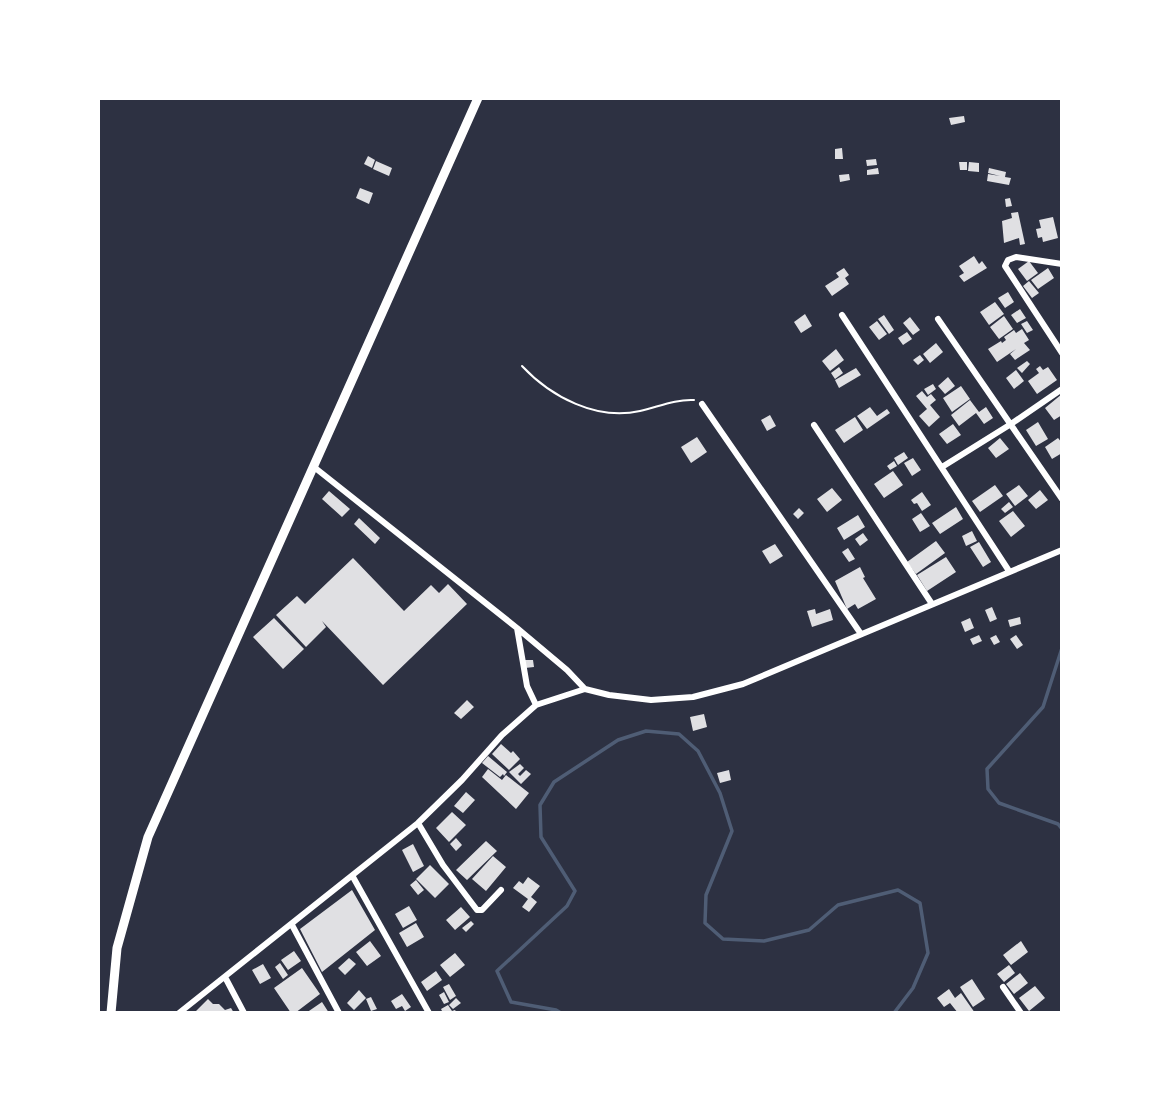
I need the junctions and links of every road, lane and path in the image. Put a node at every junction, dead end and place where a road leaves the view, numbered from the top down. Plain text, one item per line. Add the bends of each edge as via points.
1 (478, 98) edge
2 (1062, 264) edge
3 (842, 315) dead end
4 (938, 319) dead end
5 (1062, 353) edge
6 (522, 366) dead end
7 (1062, 388) edge
8 (702, 404) joint
9 (1011, 424) junction
10 (814, 425) dead end
11 (314, 467) junction
12 (942, 467) junction
13 (1062, 499) edge
14 (1062, 550) edge
15 (1009, 571) junction
16 (932, 604) junction
17 (517, 628) junction
18 (861, 634) junction
19 (585, 689) junction
20 (536, 705) junction
21 (418, 823) junction
22 (353, 877) junction
23 (501, 890) dead end
24 (292, 925) junction
25 (225, 977) junction
26 (1003, 987) dead end
27 (1019, 1011) edge
28 (111, 1013) edge
29 (179, 1013) edge
30 (244, 1013) edge
31 (339, 1013) edge
32 (429, 1013) edge
33 (1010, 1013) edge

1 - 11 main road
2 - 5 street via 1017,257 1005,265
3 - 12 street
4 - 9 street
6 - 8 path via 561,398 617,414 688,400
7 - 9 street
8 - 18 street
9 - 12 street
9 - 13 street
10 - 16 street
11 - 17 street
11 - 28 main road via 148,837 117,948
12 - 15 street
14 - 15 street
15 - 16 street
16 - 18 street
17 - 19 street
17 - 20 street via 527,686
18 - 19 street via 743,684 693,697 651,700
19 - 20 street
20 - 21 street
21 - 22 street
21 - 23 street via 477,910
22 - 24 street
22 - 32 street
24 - 25 street
24 - 31 street
25 - 29 street
25 - 30 street
26 - 27 street
27 - 33 street

